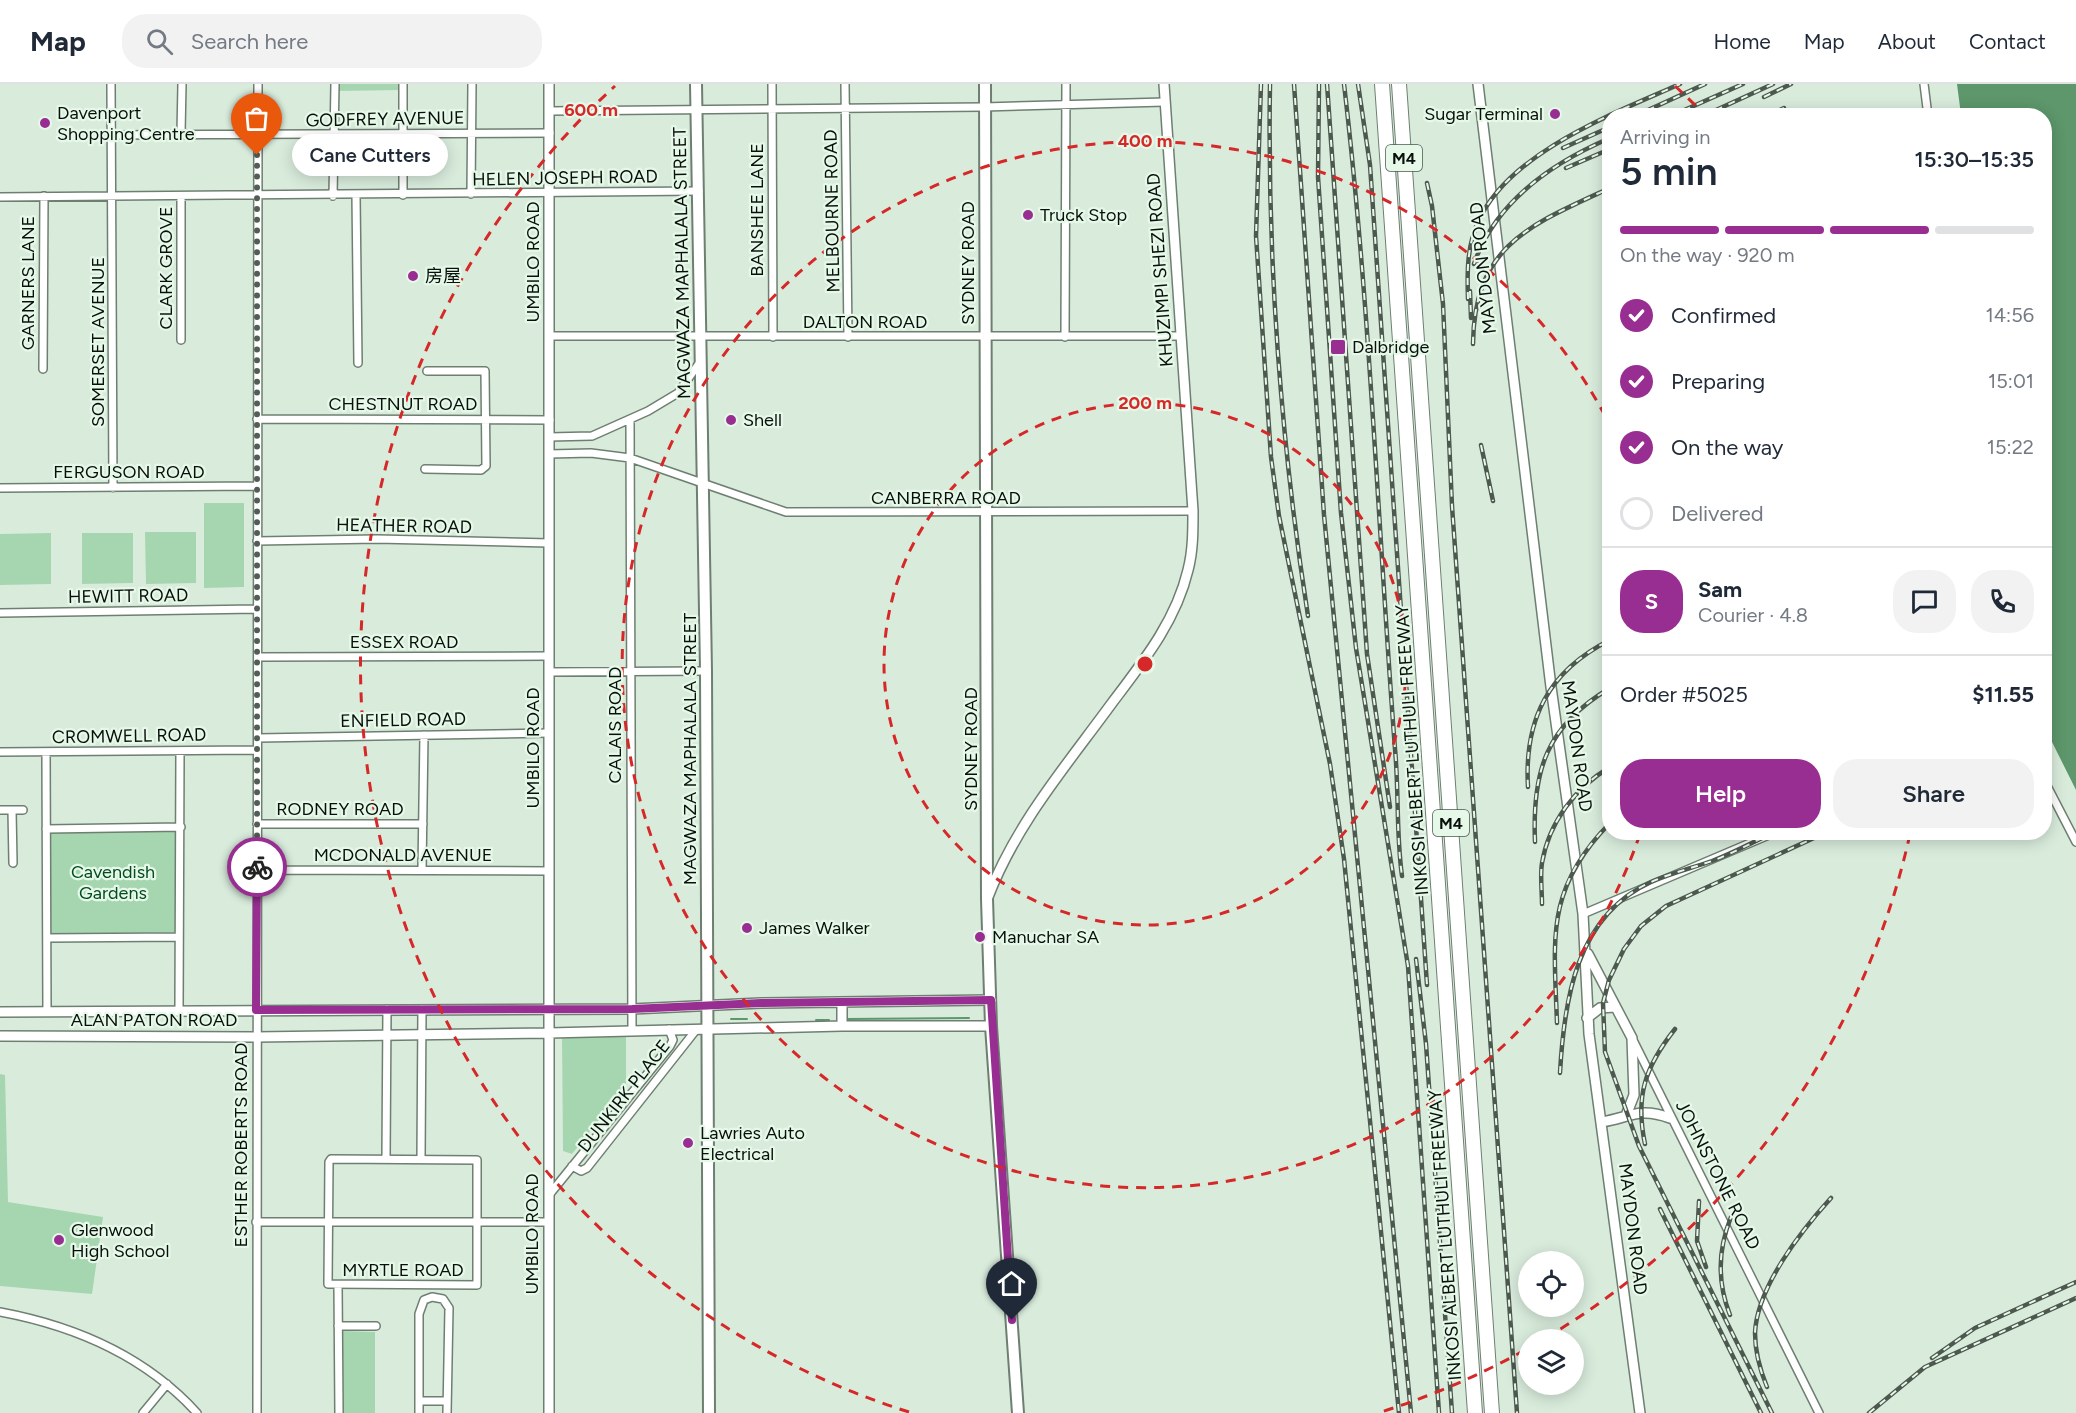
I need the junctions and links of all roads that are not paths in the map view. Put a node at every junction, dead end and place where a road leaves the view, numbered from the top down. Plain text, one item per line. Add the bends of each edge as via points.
1 (111, 84) edge
2 (182, 84) edge
3 (258, 84) edge
4 (334, 84) edge
5 (403, 84) edge
6 (472, 84) edge
7 (549, 84) edge
8 (696, 84) edge
9 (772, 84) edge
10 (846, 84) edge
11 (985, 84) edge
12 (1066, 84) edge
13 (1164, 84) edge
14 (1382, 84) edge
15 (1399, 84) edge
16 (1478, 84) edge
17 (1924, 84) edge
18 (1165, 102) junction
19 (1066, 106) junction
20 (984, 107) junction
21 (1927, 108) edge
22 (696, 109) junction
23 (846, 109) junction
24 (772, 110) junction
25 (550, 111) junction
26 (403, 133) junction
27 (472, 133) junction
28 (550, 133) junction
29 (181, 134) junction
30 (333, 134) junction
31 (112, 135) junction
32 (257, 135) junction
33 (699, 191) junction
34 (550, 193) junction
35 (471, 194) junction
36 (356, 195) junction
37 (403, 195) junction
38 (44, 196) junction
39 (112, 196) junction
40 (181, 196) junction
41 (257, 196) junction
42 (333, 196) junction
43 (0, 197) edge
44 (700, 334) junction
45 (550, 336) junction
46 (1181, 336) junction
47 (773, 337) junction
48 (848, 337) junction
49 (985, 337) junction
50 (1065, 337) junction
51 (182, 340) dead end
52 (358, 363) dead end
53 (700, 363) junction
54 (43, 369) dead end
55 (427, 371) dead end
56 (257, 419) junction
57 (486, 419) junction
58 (550, 420) junction
59 (630, 420) junction
60 (549, 437) junction
61 (549, 454) junction
62 (630, 458) junction
63 (425, 469) dead end
64 (704, 484) junction
65 (257, 486) junction
66 (0, 488) edge
67 (113, 488) junction
68 (1193, 511) junction
69 (986, 513) junction
70 (257, 542) junction
71 (549, 543) junction
72 (257, 609) junction
73 (0, 613) edge
74 (549, 656) junction
75 (258, 657) junction
76 (706, 671) junction
77 (549, 672) junction
78 (630, 672) junction
79 (549, 733) junction
80 (424, 735) junction
81 (258, 738) junction
82 (257, 750) junction
83 (180, 751) junction
84 (0, 752) edge
85 (46, 752) junction
86 (2052, 796) edge
87 (0, 810) edge
88 (12, 810) junction
89 (23, 810) dead end
90 (257, 824) junction
91 (423, 824) junction
92 (181, 827) junction
93 (46, 829) junction
94 (1757, 840) edge
95 (2076, 842) edge
96 (13, 863) dead end
97 (257, 870) junction
98 (422, 870) junction
99 (549, 871) junction
100 (987, 899) junction
101 (1583, 914) junction
102 (47, 938) junction
103 (179, 938) junction
104 (1587, 952) junction
105 (991, 1000) junction
106 (843, 1003) junction
107 (708, 1005) junction
108 (1615, 1007) junction
109 (549, 1008) junction
110 (387, 1009) junction
111 (422, 1009) junction
112 (632, 1009) junction
113 (256, 1010) junction
114 (47, 1011) junction
115 (178, 1011) junction
116 (0, 1012) edge
117 (1587, 1018) junction
118 (842, 1026) junction
119 (992, 1026) junction
120 (669, 1029) junction
121 (708, 1029) junction
122 (632, 1030) junction
123 (696, 1030) junction
124 (422, 1034) junction
125 (549, 1034) junction
126 (387, 1035) junction
127 (0, 1036) edge
128 (256, 1037) junction
129 (1632, 1038) junction
130 (629, 1097) junction
131 (636, 1103) junction
132 (616, 1112) junction
133 (1627, 1113) junction
134 (1670, 1118) junction
135 (625, 1119) junction
136 (1602, 1122) junction
137 (386, 1159) junction
138 (421, 1159) junction
139 (573, 1166) junction
140 (549, 1196) junction
141 (256, 1222) junction
142 (328, 1222) junction
143 (478, 1222) junction
144 (548, 1222) junction
145 (338, 1286) junction
146 (0, 1312) edge
147 (338, 1326) junction
148 (376, 1326) dead end
149 (167, 1384) junction
150 (419, 1401) junction
151 (447, 1401) junction
152 (143, 1413) edge
153 (197, 1413) edge
154 (257, 1413) edge
155 (339, 1413) edge
156 (419, 1413) edge
157 (447, 1413) edge
158 (549, 1413) edge
159 (709, 1413) edge
160 (1018, 1413) edge
161 (1475, 1413) edge
162 (1492, 1413) edge
163 (1640, 1413) edge
164 (1819, 1413) edge

1 - 31 street, SOMERSET AVENUE
2 - 29 street
3 - 32 street, ESTHER ROBERTS ROAD
4 - 30 street
5 - 26 street
6 - 27 street
7 - 25 street, UMBILO ROAD
8 - 22 main road, MAGWAZA MAPHALALA STREET
9 - 24 street, BANSHEE LANE
10 - 23 street, MELBOURNE ROAD
11 - 20 main road, SYDNEY ROAD
12 - 19 street
13 - 18 street, KHUZIMPI SHEZI ROAD
14 - 161 highway, INKOSI ALBERT LUTHULI FREEWAY / M4
15 - 162 highway, INKOSI ALBERT LUTHULI FREEWAY / M4
16 - 101 street, MAYDON ROAD via 1551,687
17 - 21 street
18 - 19 street
18 - 46 street, KHUZIMPI SHEZI ROAD
19 - 20 street
19 - 50 street
20 - 23 street
20 - 49 main road, SYDNEY ROAD
22 - 24 street
22 - 25 street
22 - 33 main road, MAGWAZA MAPHALALA STREET
23 - 24 street
23 - 48 street, MELBOURNE ROAD
24 - 47 street, BANSHEE LANE
25 - 28 street, UMBILO ROAD
26 - 27 street, GODFREY AVENUE
26 - 30 street, GODFREY AVENUE
26 - 37 street
27 - 28 street, GODFREY AVENUE
27 - 35 street
28 - 34 street, UMBILO ROAD
29 - 31 street, GODFREY AVENUE
29 - 32 street, GODFREY AVENUE
30 - 32 street, GODFREY AVENUE
30 - 42 street
31 - 39 street, SOMERSET AVENUE
32 - 41 street, ESTHER ROBERTS ROAD
33 - 34 street, HELEN JOSEPH ROAD
33 - 44 main road, MAGWAZA MAPHALALA STREET
34 - 35 street, HELEN JOSEPH ROAD
34 - 45 street, UMBILO ROAD
35 - 37 street, HELEN JOSEPH ROAD
36 - 37 street, HELEN JOSEPH ROAD
36 - 42 street, HELEN JOSEPH ROAD
36 - 52 street
38 - 39 street, HELEN JOSEPH ROAD
38 - 43 street, HELEN JOSEPH ROAD
38 - 54 street, GARNERS LANE
39 - 40 street, HELEN JOSEPH ROAD
39 - 67 street, SOMERSET AVENUE
40 - 41 street, HELEN JOSEPH ROAD
40 - 51 street, CLARK GROVE
41 - 42 street, HELEN JOSEPH ROAD
41 - 56 street, ESTHER ROBERTS ROAD
44 - 45 street, DALTON ROAD
44 - 47 street, DALTON ROAD
44 - 53 main road, MAGWAZA MAPHALALA STREET
45 - 58 street, UMBILO ROAD
46 - 50 street, DALTON ROAD
46 - 68 street, KHUZIMPI SHEZI ROAD
47 - 48 street, DALTON ROAD
48 - 49 street, DALTON ROAD
49 - 50 street, DALTON ROAD
49 - 69 main road, SYDNEY ROAD
53 - 59 street via 678,393
53 - 64 main road, MAGWAZA MAPHALALA STREET
55 - 57 street via 485,371
56 - 57 street, CHESTNUT ROAD
56 - 65 street, ESTHER ROBERTS ROAD
57 - 58 street, CHESTNUT ROAD
57 - 63 street via 485,469
58 - 60 street, UMBILO ROAD
59 - 60 street via 592,436
59 - 62 street, CALAIS ROAD
60 - 61 street, UMBILO ROAD
61 - 62 street, CANBERRA ROAD
61 - 71 street, UMBILO ROAD
62 - 64 street, CANBERRA ROAD
62 - 78 street, CALAIS ROAD
64 - 69 street, CANBERRA ROAD via 786,512
64 - 76 main road, MAGWAZA MAPHALALA STREET
65 - 67 street, FERGUSON ROAD
65 - 70 street, ESTHER ROBERTS ROAD
66 - 67 street, FERGUSON ROAD
68 - 69 street, CANBERRA ROAD
68 - 100 street, KHUZIMPI SHEZI ROAD via 1188,570 1166,628 1031,812
69 - 100 main road, SYDNEY ROAD
70 - 71 street, HEATHER ROAD via 365,539
70 - 72 street, ESTHER ROBERTS ROAD
71 - 74 street, UMBILO ROAD
72 - 73 street, HEWITT ROAD
72 - 75 street, ESTHER ROBERTS ROAD
74 - 75 street, ESSEX ROAD
74 - 77 street, UMBILO ROAD
75 - 81 street, ESTHER ROBERTS ROAD
76 - 78 street
76 - 107 main road, MAGWAZA MAPHALALA STREET
77 - 78 street
77 - 79 street, UMBILO ROAD
78 - 112 street, CALAIS ROAD
79 - 80 street, ENFIELD ROAD
79 - 99 street, UMBILO ROAD
80 - 81 street, ENFIELD ROAD
80 - 91 street
81 - 82 street, ESTHER ROBERTS ROAD
82 - 83 street, CROMWELL ROAD
82 - 90 street, ESTHER ROBERTS ROAD
83 - 85 street, CROMWELL ROAD
83 - 92 street
84 - 85 street, CROMWELL ROAD
85 - 93 street
86 - 95 street
87 - 88 street
88 - 89 street
88 - 96 street
90 - 91 street, RODNEY ROAD
90 - 97 street, ESTHER ROBERTS ROAD
91 - 98 street
92 - 93 street
92 - 103 street
93 - 102 street
94 - 101 street
97 - 98 street, MCDONALD AVENUE
97 - 113 street, ESTHER ROBERTS ROAD
98 - 99 street, MCDONALD AVENUE
99 - 109 street, UMBILO ROAD
100 - 105 main road, SYDNEY ROAD
101 - 104 street, MAYDON ROAD
102 - 103 street
102 - 114 street
103 - 115 street
104 - 108 street, JOHNSTONE ROAD
104 - 117 street, MAYDON ROAD
105 - 106 street, ALAN PATON ROAD
105 - 119 main road, SYDNEY ROAD
106 - 107 street, ALAN PATON ROAD
106 - 118 street
107 - 112 street, ALAN PATON ROAD
107 - 121 main road, MAGWAZA MAPHALALA STREET
108 - 117 street via 1600,1008
108 - 129 street, JOHNSTONE ROAD
109 - 111 street, ALAN PATON ROAD
109 - 112 street, ALAN PATON ROAD
109 - 125 street, UMBILO ROAD
110 - 111 street, ALAN PATON ROAD
110 - 113 street, ALAN PATON ROAD
110 - 126 street
111 - 124 street
112 - 122 street, CALAIS ROAD
113 - 115 street, ALAN PATON ROAD
113 - 128 street, ESTHER ROBERTS ROAD
114 - 115 street, ALAN PATON ROAD
114 - 116 street, ALAN PATON ROAD
117 - 136 street, MAYDON ROAD
118 - 119 street, ALAN PATON ROAD
118 - 121 street, ALAN PATON ROAD
119 - 160 main road, SYDNEY ROAD
120 - 122 street, ALAN PATON ROAD
120 - 123 street, ALAN PATON ROAD
120 - 130 street via 673,1040 670,1046
121 - 123 street, ALAN PATON ROAD
121 - 159 main road, MAGWAZA MAPHALALA STREET
122 - 125 street, ALAN PATON ROAD
123 - 131 street, DUNKIRK PLACE
124 - 125 street, ALAN PATON ROAD
124 - 126 street, ALAN PATON ROAD
124 - 138 street
125 - 140 street, UMBILO ROAD
126 - 128 street, ALAN PATON ROAD
126 - 137 street
127 - 128 street, ALAN PATON ROAD
128 - 141 street, ESTHER ROBERTS ROAD
129 - 133 street via 1634,1095
129 - 134 street, JOHNSTONE ROAD
130 - 131 street
130 - 132 street
131 - 135 street, DUNKIRK PLACE
132 - 135 street
132 - 139 street
133 - 134 street
133 - 136 street
134 - 164 street, JOHNSTONE ROAD
135 - 139 street, DUNKIRK PLACE via 585,1170
136 - 163 street, MAYDON ROAD
137 - 138 street, MYRTLE ROAD
137 - 142 street, MYRTLE ROAD via 329,1160
138 - 143 street, MYRTLE ROAD via 477,1160
139 - 140 street
140 - 144 street, UMBILO ROAD
141 - 142 street
141 - 154 street, ESTHER ROBERTS ROAD
142 - 143 street
142 - 145 street, MYRTLE ROAD via 327,1282
143 - 144 street
143 - 145 street, MYRTLE ROAD via 476,1285
144 - 158 street, UMBILO ROAD
145 - 147 street
146 - 149 street via 41,1320 90,1338 136,1361
147 - 148 street
147 - 155 street
149 - 152 street
149 - 153 street
150 - 151 street
150 - 151 street via 419,1314 424,1300 432,1297 443,1299 449,1308
150 - 156 street
151 - 157 street

